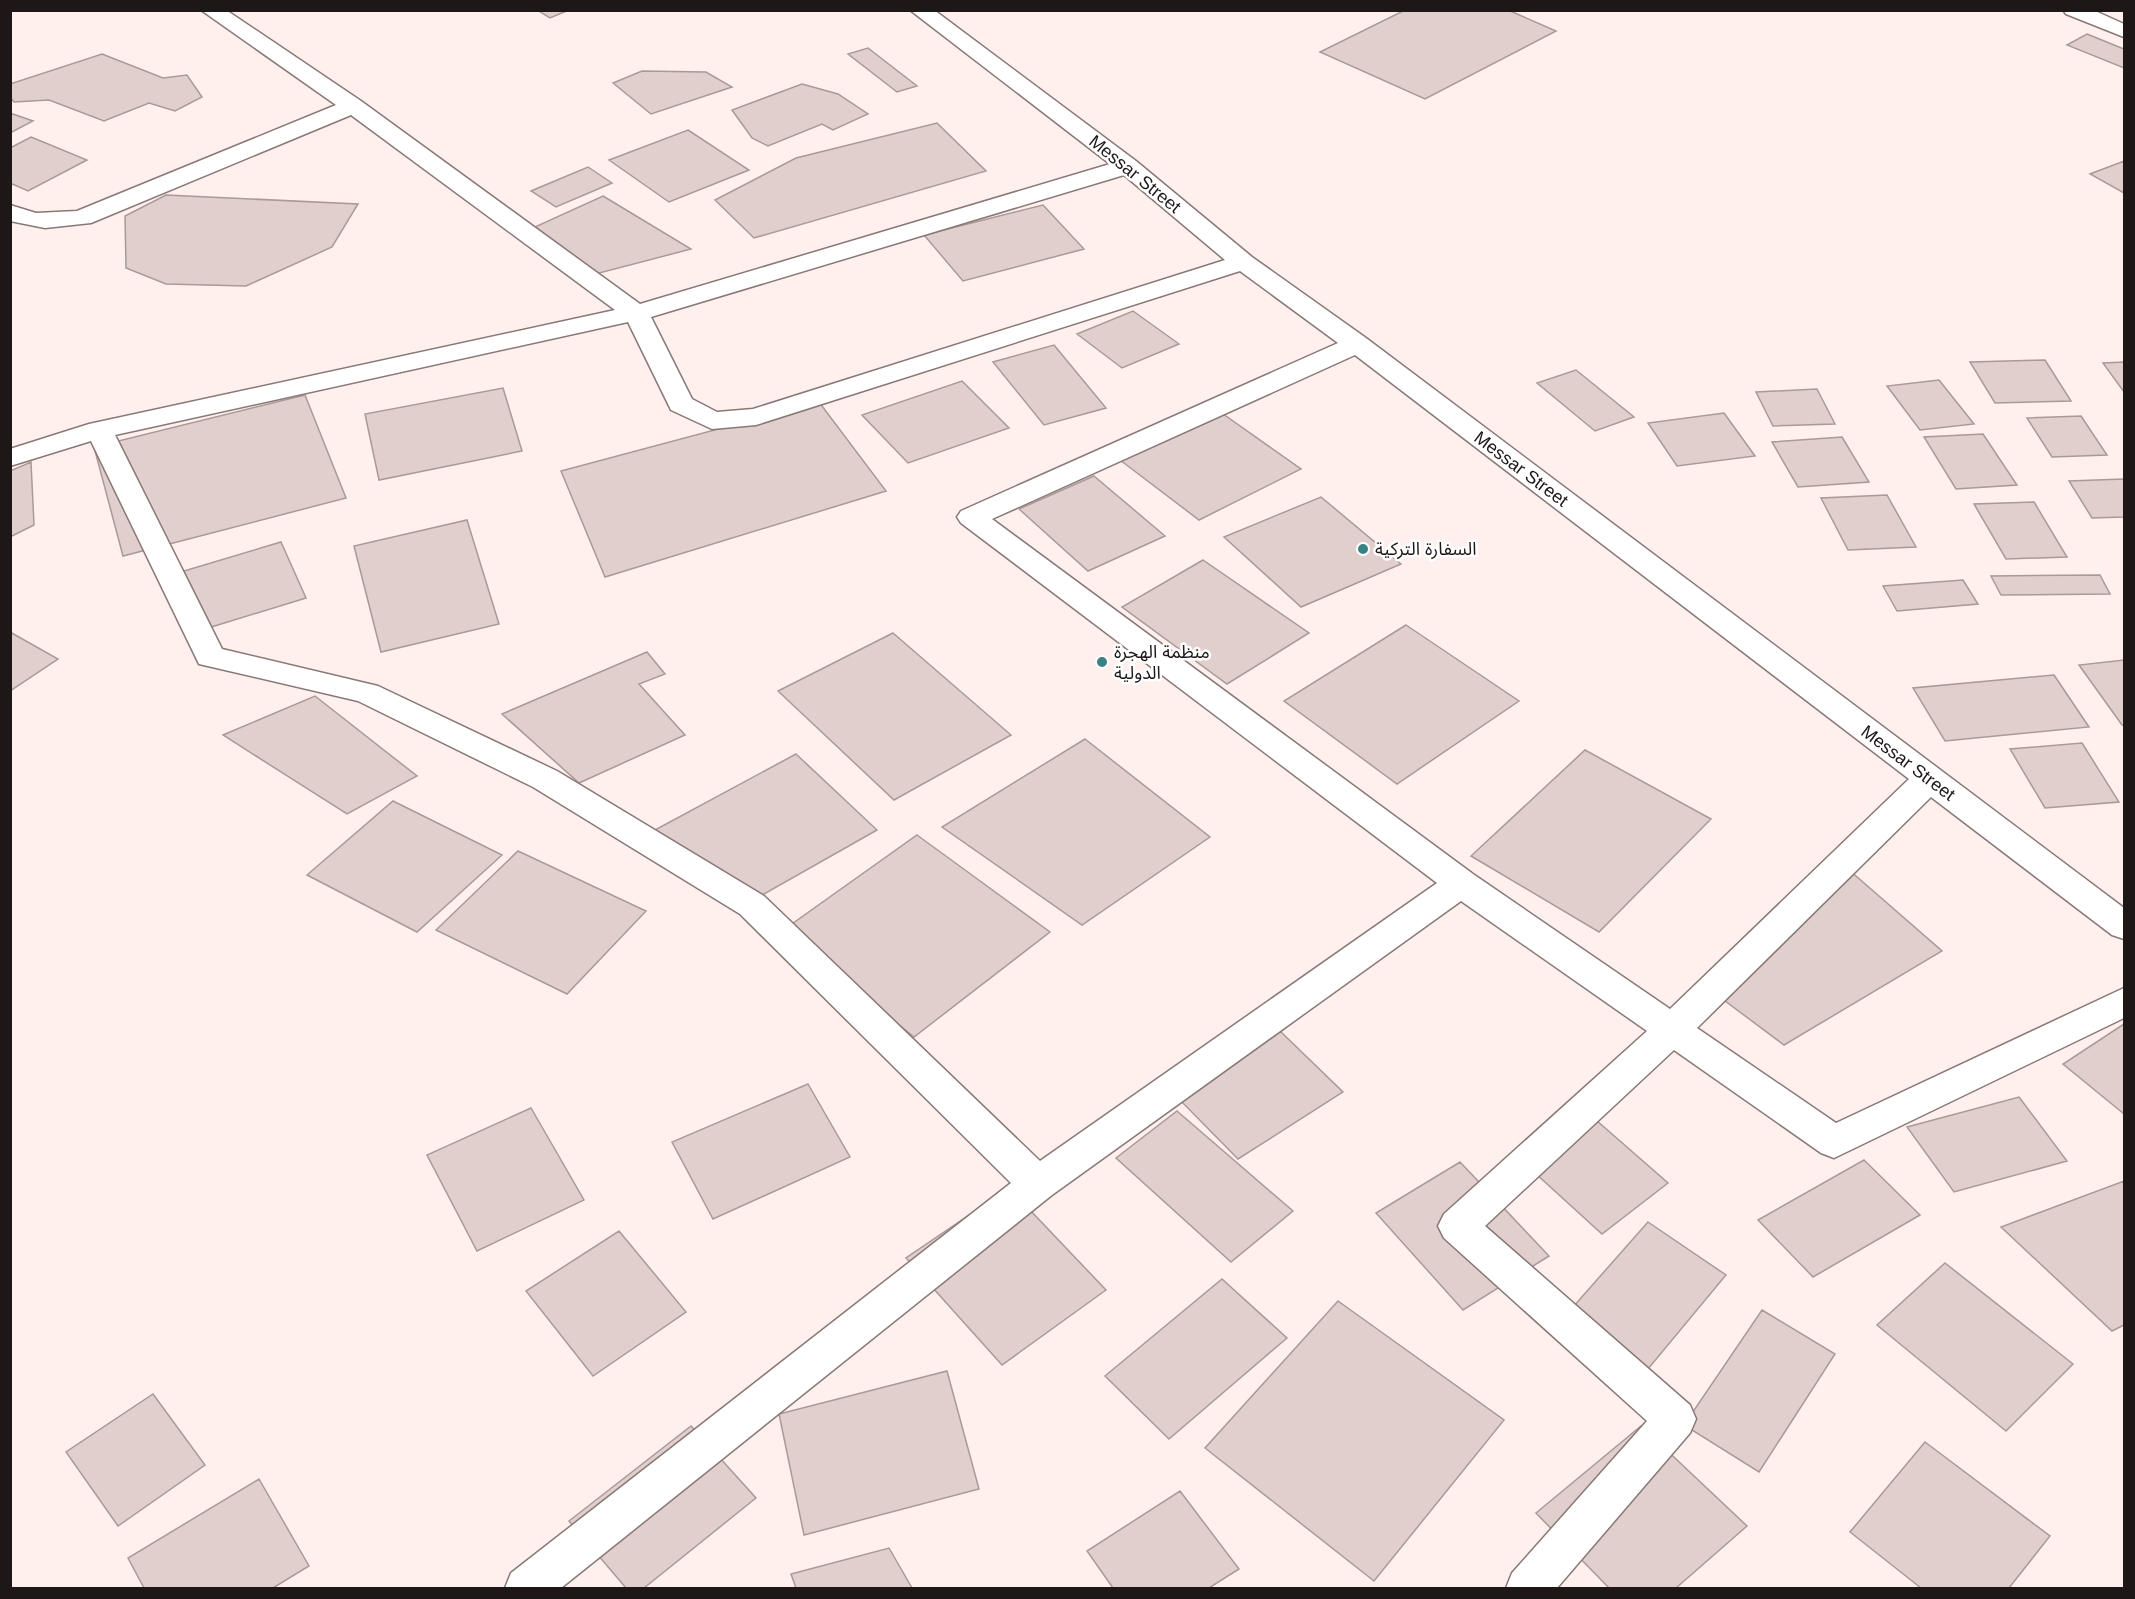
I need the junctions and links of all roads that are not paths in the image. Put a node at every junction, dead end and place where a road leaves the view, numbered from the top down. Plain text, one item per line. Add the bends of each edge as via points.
1 (920, 10) edge
2 (2073, 10) edge
3 (213, 11) edge
4 (2124, 30) edge
5 (353, 106) junction
6 (1128, 166) junction
7 (10, 212) edge
8 (1243, 262) junction
9 (636, 313) junction
10 (1357, 344) junction
11 (99, 430) junction
12 (10, 458) edge
13 (1929, 779) junction
14 (1461, 883) junction
15 (2124, 926) edge
16 (2124, 1002) edge
17 (1673, 1029) junction
18 (1038, 1184) junction
19 (527, 1588) edge
20 (1528, 1588) edge

1 - 6 street, Messar Street
2 - 4 street
3 - 5 street
5 - 7 street via 82,218 46,222 20,218
5 - 9 street
6 - 8 street, Messar Street
6 - 9 street
8 - 9 street via 756,417 712,421 681,404
8 - 10 street, Messar Street
9 - 11 street
10 - 13 street, Messar Street
10 - 14 street via 971,517
11 - 12 street
11 - 18 street via 210,657 367,693 545,779 752,905
13 - 15 street, Messar Street
13 - 17 street
14 - 17 street
14 - 18 street
16 - 17 street via 1834,1142
17 - 20 street via 1458,1226 1676,1419
18 - 19 street

